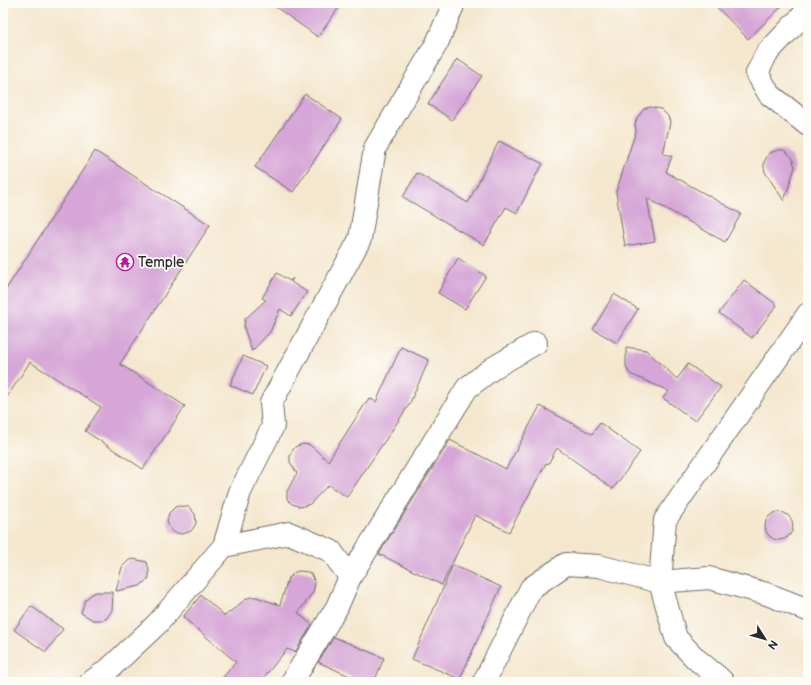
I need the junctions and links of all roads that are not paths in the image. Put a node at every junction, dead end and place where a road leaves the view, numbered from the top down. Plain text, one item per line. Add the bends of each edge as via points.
1 (454, 3) edge
2 (808, 10) edge
3 (808, 125) edge
4 (808, 314) edge
5 (536, 343) dead end
6 (224, 546) junction
7 (350, 577) junction
8 (660, 582) junction
9 (808, 610) edge
10 (91, 682) edge
11 (292, 682) edge
12 (484, 682) edge
13 (723, 682) edge

1 - 6 street via 437,43 375,148 360,239 271,403 273,426 240,492
2 - 3 street via 767,53 756,73 769,94
4 - 8 street via 665,520
5 - 7 street via 493,368 468,388
6 - 7 street via 289,533 331,551
6 - 10 street via 157,624 109,669
7 - 11 street via 337,607
8 - 9 street via 709,578 766,594
8 - 12 street via 599,566 566,564 531,588
8 - 13 street via 676,638

